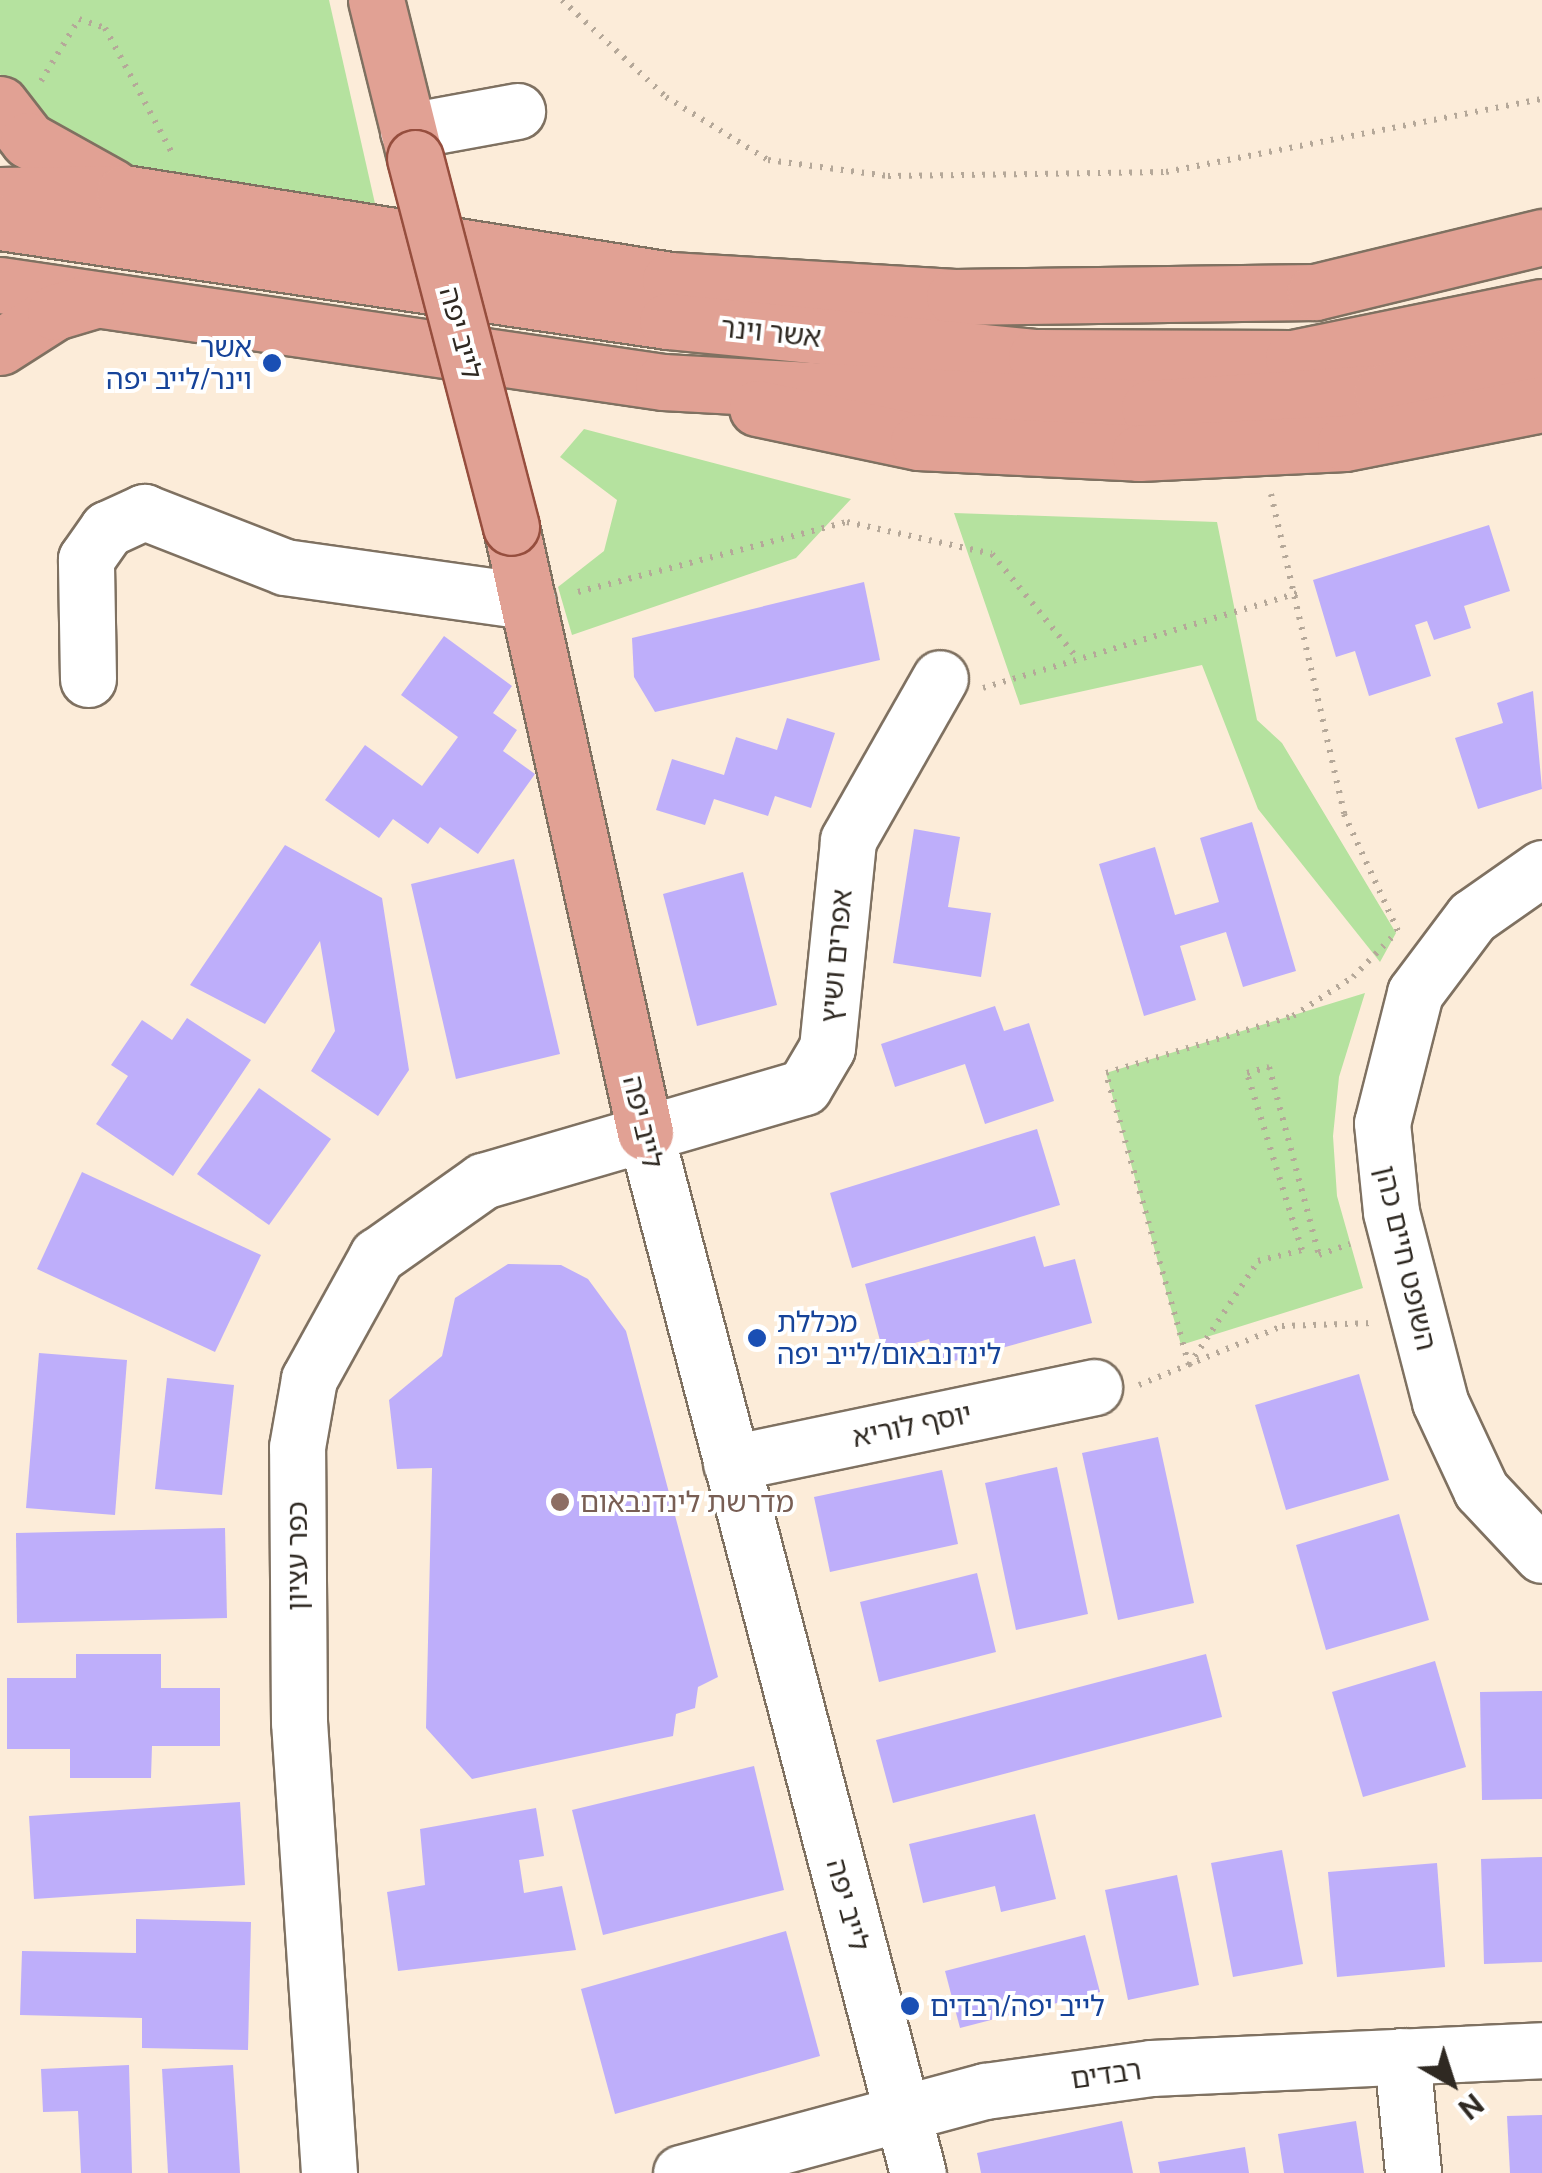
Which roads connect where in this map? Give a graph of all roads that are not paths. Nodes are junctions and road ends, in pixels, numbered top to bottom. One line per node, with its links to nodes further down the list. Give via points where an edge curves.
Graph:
1 (376, 0): 4 (main road, לייב יפה)
2 (0, 104): 5 (main road, via 28,140)
3 (517, 111): 4 (street)
4 (412, 144): 16 (main road, לייב יפה, bridge, via 511,526)
5 (124, 193): 6 (main road); 8 (main road, via 670,280 1122,301 1316,292)
6 (0, 195)
7 (0, 222): 11 (main road, אשר וינר, via 667,321 1036,356 1293,358)
8 (1542, 237)
9 (0, 285): 10 (main road, אשר וינר)
10 (99, 299): 12 (main road, via 55,312); 14 (main road, אשר וינר)
11 (1542, 306)
12 (0, 347)
13 (1542, 357): 14 (main road, אשר וינר, via 1382,392 1225,407)
14 (663, 382): 15 (main road, via 918,442 1024,453 1258,449 1435,429)
15 (1542, 404)
16 (553, 597): 18 (street, via 286,568 144,512 107,529 86,559); 20 (main road, לייב יפה)
17 (940, 678): 20 (street, אפרים ושיץ, via 848,840 827,1048 804,1087)
18 (88, 679)
19 (1542, 868): 23 (street, השופט חיים כהן, via 1472,917 1415,993 1386,1078 1383,1168 1458,1449 1500,1513)
20 (644, 1132): 22 (street, לייב יפה); 27 (street, כפר עציון, via 483,1181 418,1219 341,1308 310,1379 297,1447 299,1722)
21 (1094, 1387): 22 (street, יוסף לוריא)
22 (731, 1463): 26 (street, לייב יפה)
23 (1542, 1555)
24 (1542, 2050): 25 (street, רבדים)
25 (1402, 2056): 26 (street, רבדים, via 1151,2068); 30 (street)
26 (902, 2110): 28 (street, רבדים); 29 (street, לייב יפה)
27 (329, 2173)
28 (680, 2173)
29 (918, 2173)
30 (1413, 2173)

